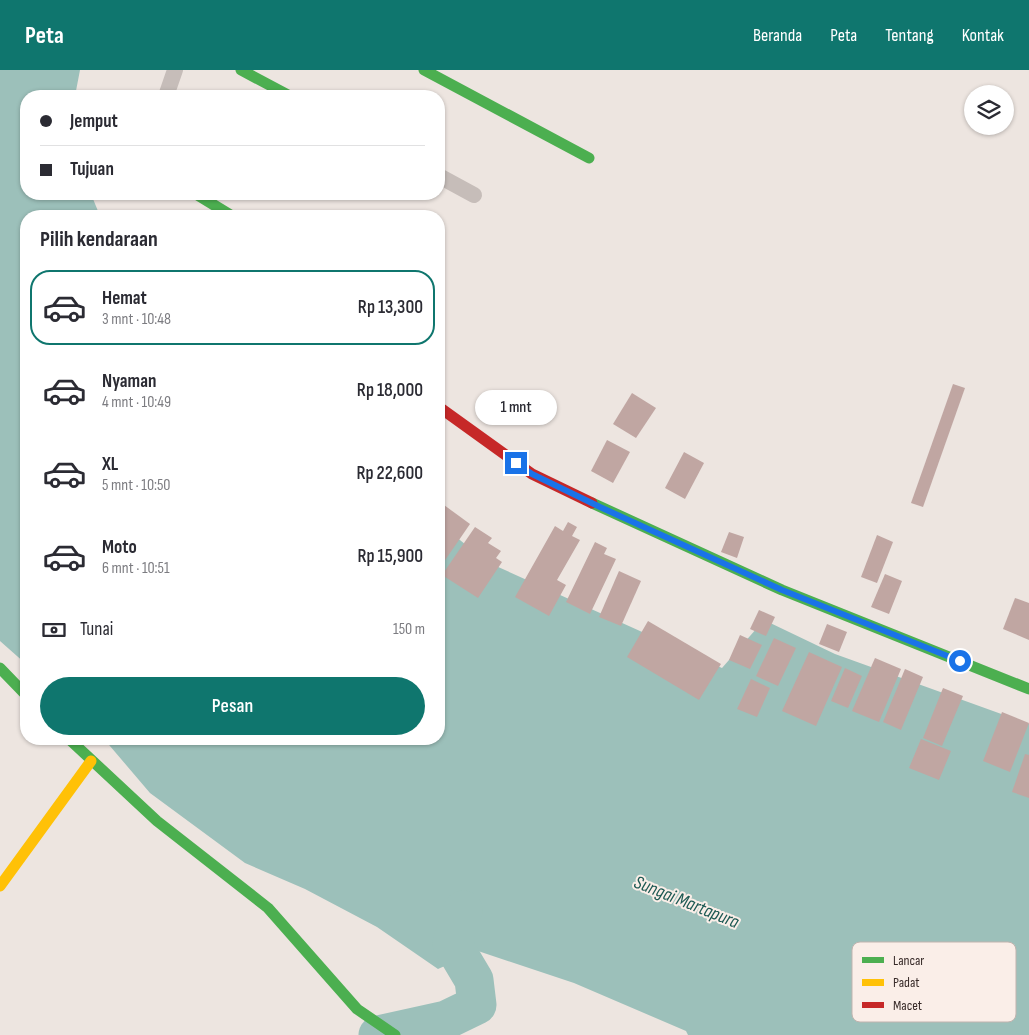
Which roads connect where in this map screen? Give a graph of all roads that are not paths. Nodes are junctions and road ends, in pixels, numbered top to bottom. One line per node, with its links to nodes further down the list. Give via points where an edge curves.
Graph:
1 (175, 70): 4 (street)
2 (241, 70): 5 (street)
3 (424, 70): 6 (street)
4 (168, 90)
5 (279, 90)
6 (589, 158)
7 (445, 179): 8 (street)
8 (474, 195)
9 (206, 200): 10 (street)
10 (222, 210)
11 (445, 410): 14 (street, via 532,474 600,507 782,590)
12 (0, 668): 13 (street)
13 (20, 689)
14 (1029, 689)
15 (76, 745): 16 (street)
16 (91, 761): 17 (street); 18 (street, via 157,821 268,908 357,1009)
17 (0, 886)
18 (395, 1035)

